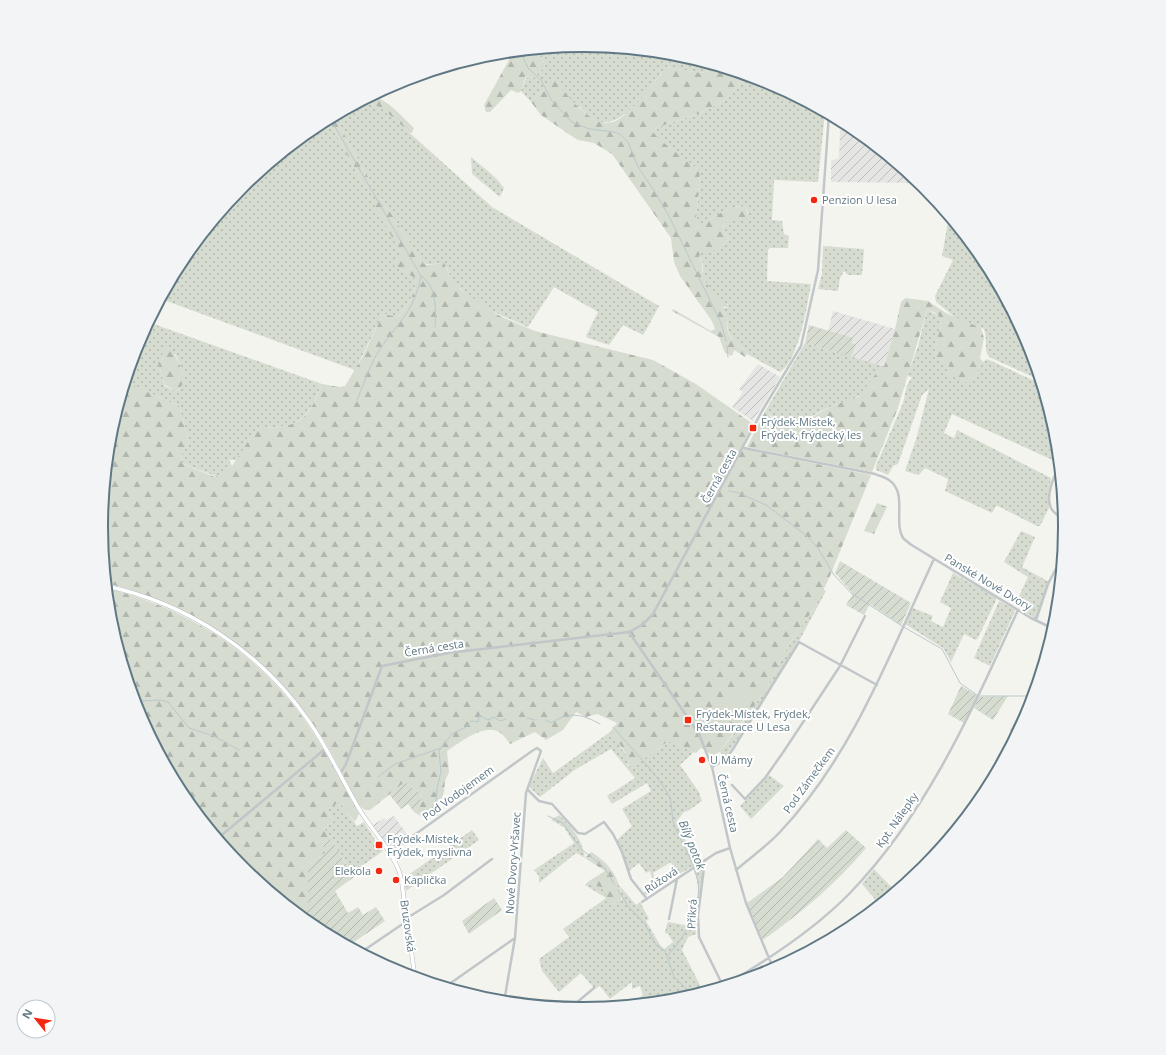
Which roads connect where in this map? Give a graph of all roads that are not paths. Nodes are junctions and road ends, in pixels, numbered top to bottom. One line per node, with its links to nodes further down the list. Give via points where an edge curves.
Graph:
1 (829, 121): 2 (street, Černá cesta, via 818,270 801,346 755,424)
2 (744, 448): 5 (street, Panské Nové Dvory, via 875,474 888,479 898,494 903,538); 12 (street, Černá cesta, via 653,614 642,625)
3 (1055, 477): 4 (street, via 1050,505)
4 (1058, 515)
5 (934, 558): 8 (street, Panské Nové Dvory); 14 (street, Pod Zámečkem)
6 (1056, 568): 10 (street, Panské Nové Dvory)
7 (112, 587): 16 (main road, Bruzovská, via 138,594 182,612 222,635 281,686 308,720)
8 (1018, 610): 10 (street, Panské Nové Dvory); 34 (street, Kpt. Nálepky, via 952,750 935,780 888,849 849,894)
9 (865, 616): 13 (street)
10 (1036, 620): 11 (street)
11 (1048, 626)
12 (629, 632): 17 (street, Černá cesta, via 699,734); 18 (street, Černá cesta, via 448,653 382,666)
13 (840, 666): 14 (street); 17 (street, via 799,642 778,680 733,749 725,760); 19 (street, via 766,778 745,799)
14 (877, 685): 26 (street, Pod Zámečkem, via 835,760 814,790 780,832)
15 (538, 748): 20 (street, Nové Dvory-Vršavec, via 542,755 529,782); 23 (street, Pod Vodojemem)
16 (326, 749): 18 (main road, Bruzovská); 21 (street)
17 (712, 767): 22 (street, Černá cesta)
18 (340, 774): 23 (main road, Bruzovská, via 361,813)
19 (732, 785)
20 (528, 790): 28 (street, via 539,801 552,804 578,833 581,834 604,822 622,852 631,879); 32 (street, Nové Dvory-Vršavec)
21 (221, 835)
22 (730, 848): 25 (street, Růžová); 26 (street, Černá cesta)
23 (389, 853): 31 (main road, Bruzovská, via 401,879)
24 (492, 859): 31 (street)
25 (705, 860): 27 (street, Růžová); 38 (street, Příkrá, via 698,914 699,937)
26 (736, 870): 34 (street, Černá cesta, via 753,923)
27 (677, 879): 28 (street, Růžová); 30 (street)
28 (647, 899): 29 (street, Růžová)
29 (642, 902)
30 (669, 919)
31 (407, 920): 33 (street); 36 (main road, Bruzovská)
32 (515, 938): 39 (street); 41 (street, Nové Dvory-Vršavec)
33 (365, 950)
34 (770, 957): 35 (street, Černá cesta); 37 (street, Kpt. Nálepky)
35 (772, 964)
36 (414, 972)
37 (736, 978)
38 (721, 982)
39 (450, 984)
40 (594, 988): 42 (street)
41 (505, 996)
42 (576, 1003)

